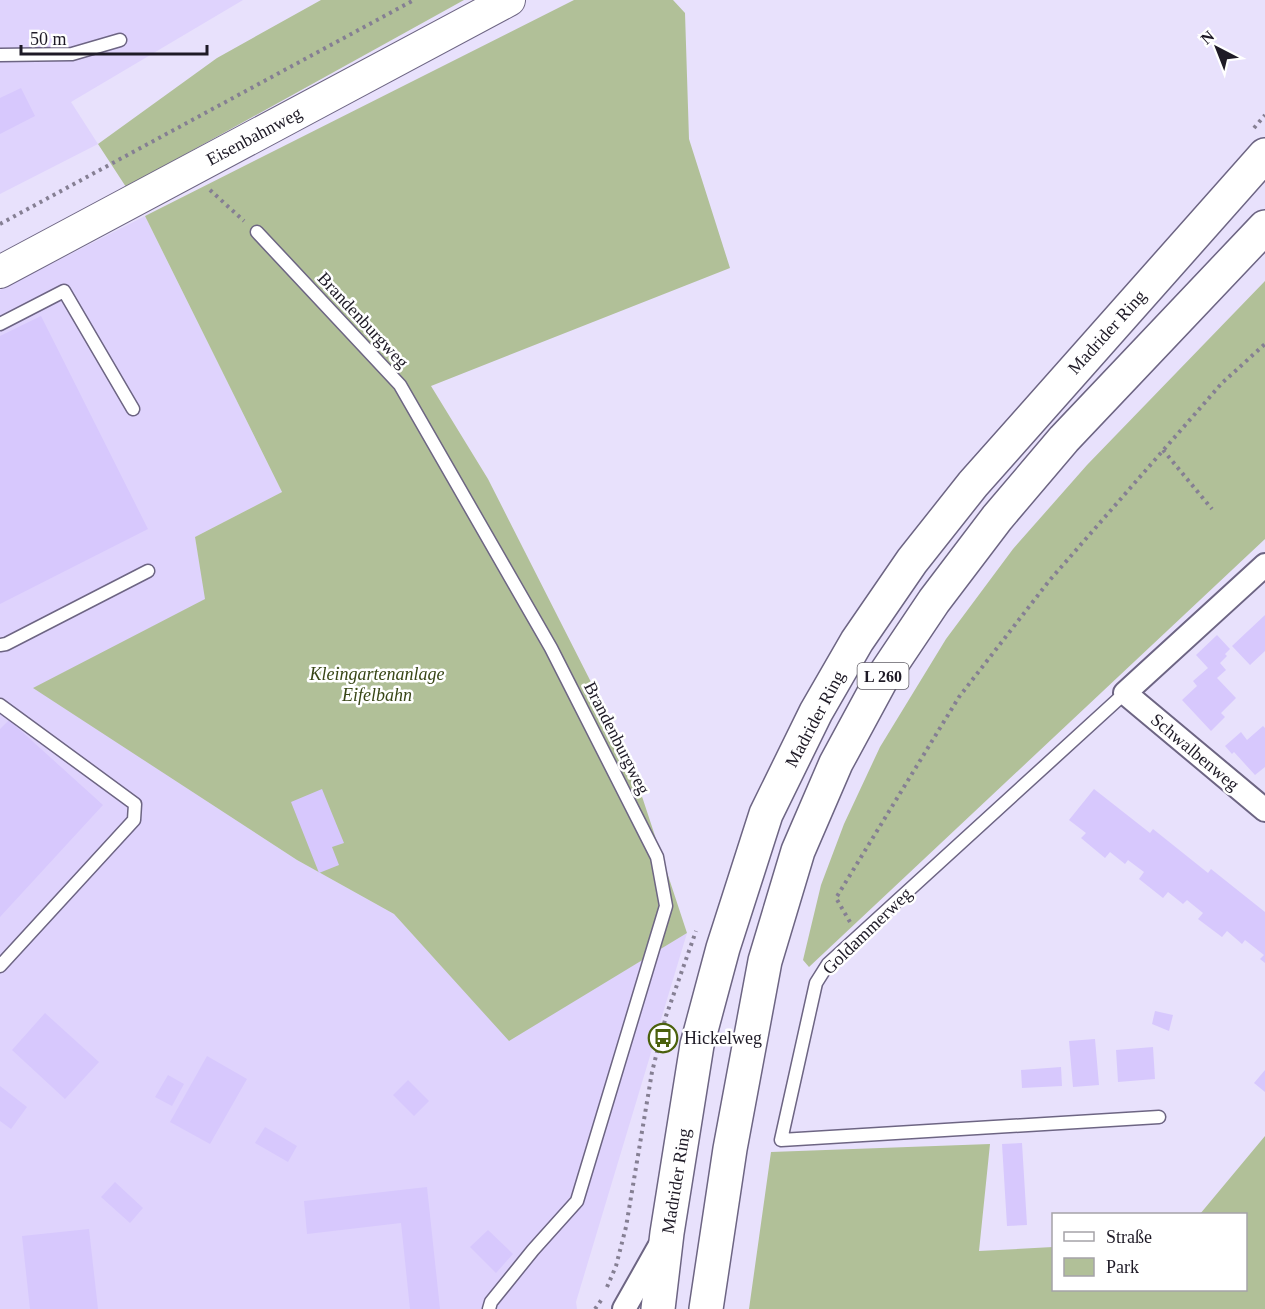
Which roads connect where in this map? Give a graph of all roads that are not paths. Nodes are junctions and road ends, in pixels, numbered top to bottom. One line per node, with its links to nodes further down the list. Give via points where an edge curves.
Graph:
1 (509, 0): 7 (street, Eisenbahnweg)
2 (120, 40): 3 (lane, via 72,54)
3 (0, 55)
4 (1265, 156): 18 (main road, Madrider Ring / L 260, via 973,484 912,561 857,641 816,712 766,814 723,948 697,1045)
5 (1265, 227): 22 (main road, L 260, via 1064,439 997,518 881,680 836,763 798,851 765,961 730,1149)
6 (257, 232): 19 (lane, Brandenburgweg, via 400,385 551,648 657,857 666,906 578,1201 526,1259)
7 (0, 272)
8 (0, 324): 9 (lane, via 64,291)
9 (133, 409)
10 (1265, 565): 13 (street, Goldammerweg)
11 (148, 570): 12 (lane)
12 (0, 645)
13 (1125, 693): 15 (street, Schwalbenweg); 17 (lane, Goldammerweg, via 828,964 816,983 781,1140)
14 (0, 705): 16 (lane, via 135,804 134,820)
15 (1265, 810)
16 (0, 966)
17 (1159, 1117)
18 (667, 1233): 20 (street); 21 (main road, Madrider Ring / L 260)
19 (489, 1309)
20 (624, 1309)
21 (658, 1309)
22 (706, 1309)

